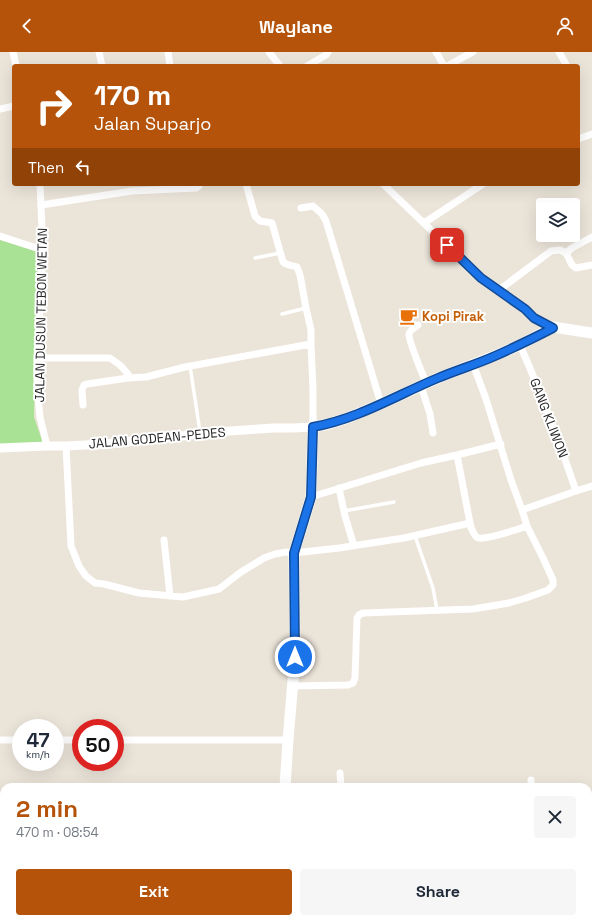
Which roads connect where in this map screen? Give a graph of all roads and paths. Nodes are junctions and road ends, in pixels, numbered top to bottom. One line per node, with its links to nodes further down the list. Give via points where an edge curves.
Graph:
1 (13, 52): 9 (street)
2 (99, 52): 10 (street)
3 (168, 52): 11 (street)
4 (269, 52): 12 (street)
5 (328, 52): 13 (street)
6 (436, 52): 14 (street)
7 (473, 52): 15 (street)
8 (559, 52): 16 (street)
9 (16, 64)
10 (102, 64)
11 (170, 64)
12 (278, 64)
13 (310, 64)
14 (444, 64)
15 (449, 64)
16 (566, 64)
17 (12, 106): 18 (street)
18 (0, 109)
19 (592, 134): 20 (street)
20 (580, 138)
21 (40, 186): 27 (street, JALAN DUSUN TEBON WETAN)
22 (199, 186): 26 (street)
23 (247, 186): 33 (street, via 255,216 260,221 272,223)
24 (385, 186): 29 (street)
25 (480, 186): 29 (street)
26 (127, 188): 27 (street)
27 (41, 205): 32 (street, JALAN DUSUN TEBON WETAN)
28 (301, 208): 50 (street, via 313,206 326,221)
29 (424, 223): 37 (street, via 481,278)
30 (0, 236): 32 (street)
31 (592, 237): 34 (street)
32 (43, 250): 45 (street, JALAN DUSUN TEBON WETAN)
33 (280, 252): 35 (lane); 38 (street, via 283,262 297,267)
34 (566, 254): 36 (street, via 576,268); 37 (street, via 560,250 551,251)
35 (255, 258)
36 (592, 265)
37 (499, 290): 41 (street, via 534,318)
38 (306, 308): 39 (lane); 43 (street)
39 (282, 314)
40 (418, 325): 49 (street, via 409,335)
41 (553, 328): 42 (main road); 44 (main road)
42 (592, 333)
43 (311, 344): 47 (street); 52 (street)
44 (520, 345): 46 (main road); 62 (street, GANG KLIWON, via 541,392)
45 (37, 358): 48 (street, via 110,358 120,365 128,374); 56 (street, JALAN DUSUN TEBON WETAN, via 40,417)
46 (473, 364): 49 (main road); 55 (street)
47 (190, 366): 48 (street, via 146,377); 53 (lane)
48 (128, 378): 51 (street, via 84,385)
49 (424, 384): 50 (main road); 54 (street)
50 (381, 404): 52 (main road, via 347,418)
51 (83, 405)
52 (313, 427): 53 (street, JALAN GODEAN-PEDES); 63 (main road)
53 (200, 433): 57 (street, JALAN GODEAN-PEDES)
54 (433, 433)
55 (501, 444): 59 (street); 65 (street)
56 (47, 446): 57 (street, JALAN GODEAN-PEDES); 58 (street, JALAN GODEAN-PEDES)
57 (66, 446): 73 (street, via 71,546 79,566 95,583)
58 (0, 448)
59 (457, 455): 61 (street); 67 (street)
60 (592, 486): 62 (street)
61 (339, 488): 63 (street); 66 (street)
62 (576, 491): 65 (street)
63 (311, 497): 72 (main road)
64 (394, 502): 66 (lane)
65 (522, 510): 68 (street)
66 (344, 511): 71 (street)
67 (470, 523): 68 (street, via 476,537 479,538); 69 (street)
68 (527, 526): 74 (street, via 553,580 552,586 541,593 509,603 473,609)
69 (415, 536): 71 (street); 74 (lane, via 433,588)
70 (164, 540): 73 (street)
71 (354, 546): 72 (street)
72 (294, 553): 73 (street, via 286,552 264,558 219,589 183,597); 75 (main road, via 295,657)
73 (170, 596)
74 (437, 610): 75 (street, via 359,615 353,683)
75 (292, 686): 79 (main road)
76 (0, 740): 77 (street)
77 (12, 740)
78 (124, 740): 79 (street)
79 (288, 740): 81 (main road)
80 (340, 773): 82 (street)
81 (285, 783)
82 (341, 783)

